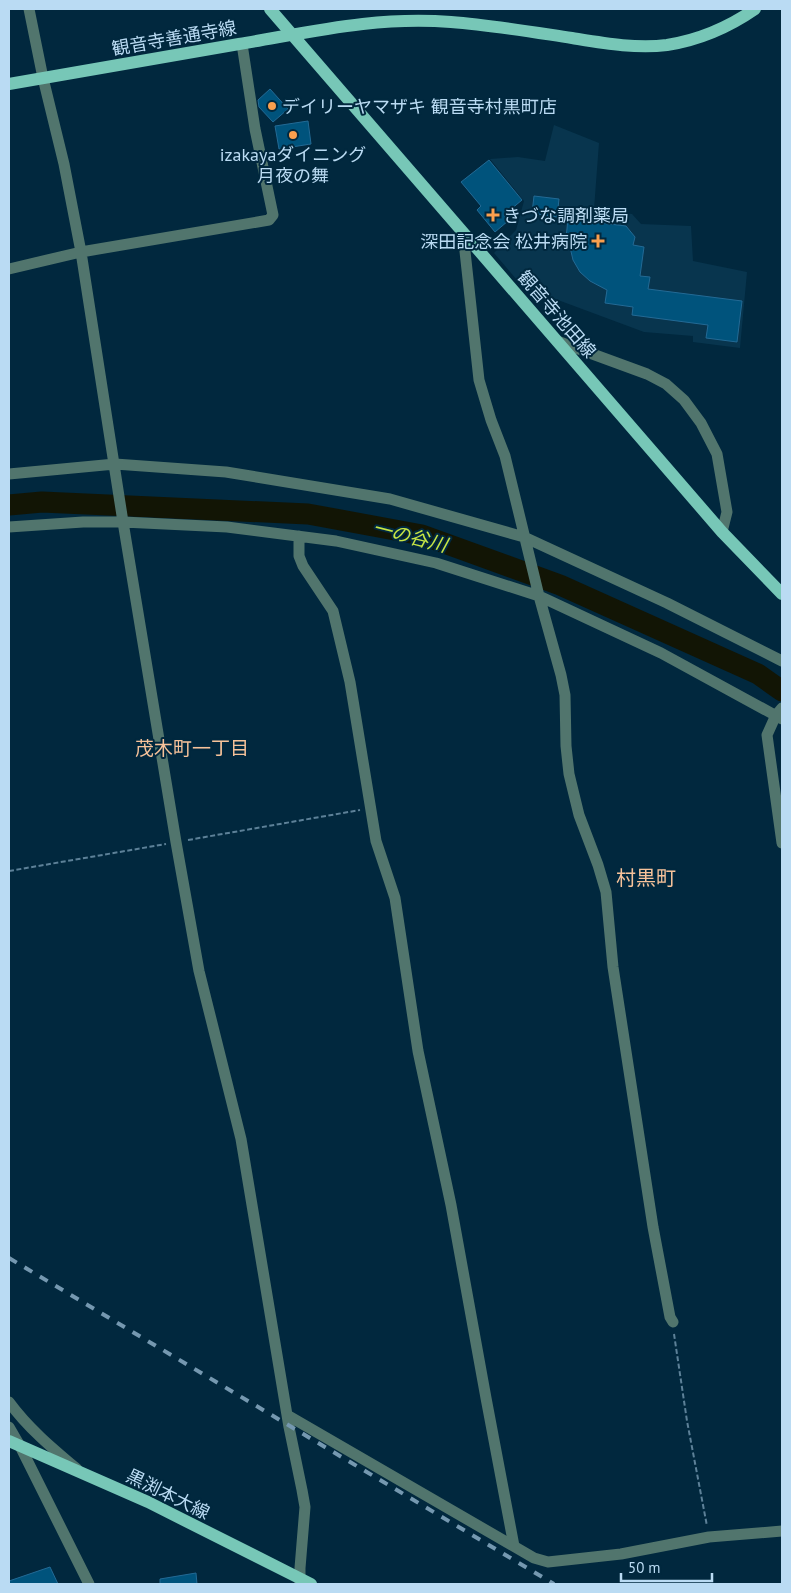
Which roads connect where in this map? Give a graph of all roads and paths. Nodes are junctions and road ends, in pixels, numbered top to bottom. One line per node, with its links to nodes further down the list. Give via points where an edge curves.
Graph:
1 (29, 9): 6 (street)
2 (270, 9): 4 (main road, 観音寺池田線)
3 (755, 9): 4 (main road, 観音寺善通寺線, via 740,20 707,35 667,45 616,45 488,25 410,20)
4 (291, 34): 5 (main road, 観音寺善通寺線); 8 (main road, 観音寺池田線)
5 (242, 44): 6 (main road, 観音寺善通寺線); 9 (street, via 273,215 269,220)
6 (43, 78): 7 (main road, 観音寺善通寺線); 9 (street)
7 (9, 84)
8 (463, 233): 11 (main road, 観音寺池田線); 18 (street, via 479,380 505,456)
9 (81, 252): 10 (street); 12 (street)
10 (9, 269)
11 (558, 341): 16 (main road, 観音寺池田線); 16 (street, via 647,374 666,384 684,400 701,423 717,454 727,512)
12 (115, 464): 13 (street); 14 (street); 18 (street, via 226,472 390,499)
13 (9, 474)
14 (123, 522): 15 (street); 17 (street); 24 (street)
15 (9, 526)
16 (722, 532): 19 (main road, 観音寺池田線)
17 (299, 536): 20 (street, via 436,563); 23 (street, via 299,556 303,566 333,611 350,682)
18 (524, 537): 20 (street); 21 (street)
19 (782, 594)
20 (539, 596): 22 (street); 27 (street, via 566,695 569,774 579,815 606,892 612,967 654,1227)
21 (782, 661)
22 (780, 714): 25 (street, via 767,735)
23 (370, 809): 24 (path); 36 (street, via 376,841 396,898 418,1051 452,1205)
24 (176, 842): 26 (path); 30 (street, via 199,971 241,1139)
25 (782, 843)
26 (9, 871)
27 (673, 1322): 35 (path, via 687,1422)
28 (9, 1402): 33 (street, via 42,1439)
29 (9, 1414): 32 (street)
30 (287, 1415): 36 (street); 37 (street, via 305,1507)
31 (9, 1427): 32 (street)
32 (15, 1443): 33 (main road, 黒渕本大線); 38 (street)
33 (80, 1472): 37 (main road, 黒渕本大線, via 148,1502)
34 (782, 1531): 35 (street)
35 (709, 1537): 36 (street, via 622,1554 548,1562)
36 (514, 1546)
37 (304, 1582)
38 (89, 1584)

